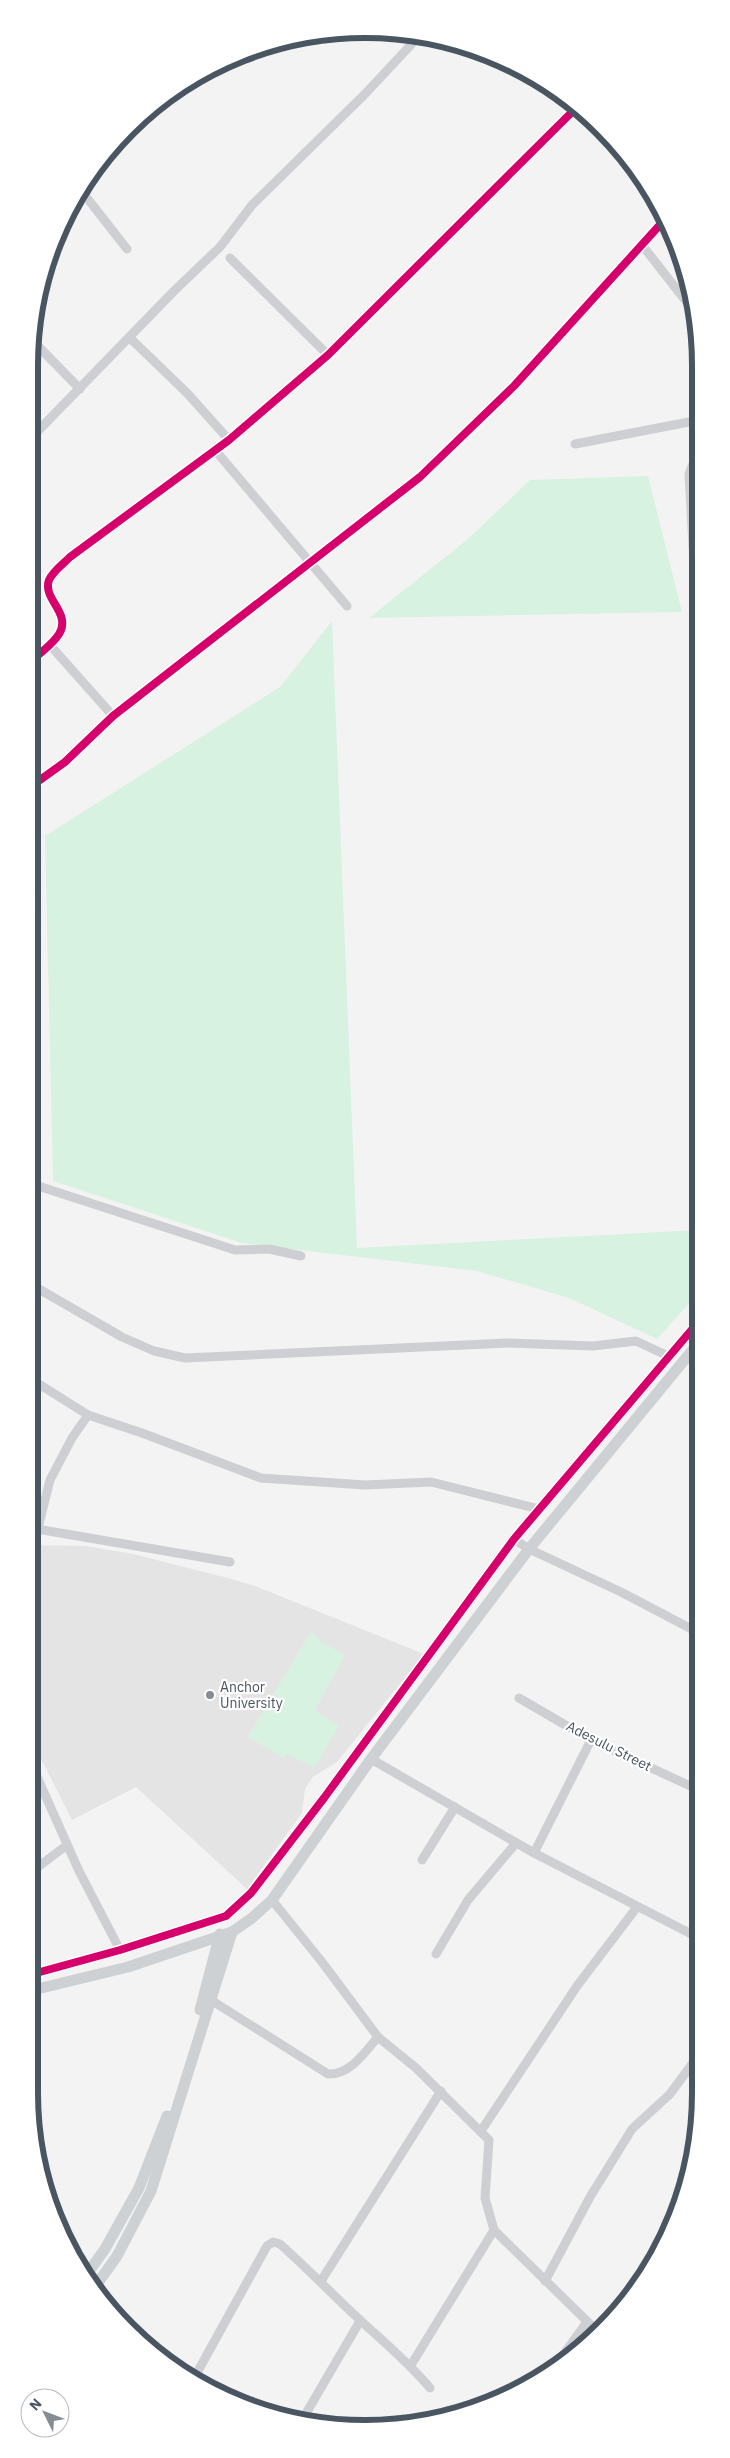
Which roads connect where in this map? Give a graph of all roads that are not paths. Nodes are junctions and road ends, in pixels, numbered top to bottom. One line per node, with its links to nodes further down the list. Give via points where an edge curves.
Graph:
1 (414, 41): 9 (street, via 264,193 220,247)
2 (572, 112): 11 (street)
3 (85, 195): 6 (street)
4 (661, 223): 5 (street)
5 (642, 245): 8 (street); 20 (street, via 514,386 459,441 420,477)
6 (127, 249)
7 (230, 258): 11 (street)
8 (686, 301)
9 (130, 338): 12 (street); 15 (street, via 187,393)
10 (38, 346): 12 (street)
11 (328, 355): 15 (street)
12 (80, 389): 14 (street)
13 (692, 422): 16 (street)
14 (38, 431)
15 (228, 440): 17 (street)
16 (575, 444)
17 (215, 450): 20 (street); 22 (street, via 70,557 54,573 48,590 61,612 62,621 58,635)
18 (692, 466): 19 (street, via 688,474)
19 (692, 538)
20 (310, 563): 21 (street); 24 (street)
21 (347, 606)
22 (49, 644): 23 (street); 24 (street)
23 (38, 655)
24 (113, 716): 25 (street, via 65,762)
25 (38, 781)
26 (38, 1186): 27 (street, via 235,1250 269,1249)
27 (301, 1256)
28 (38, 1288): 31 (street, via 122,1337 154,1351 185,1358 508,1343 593,1346 636,1342)
29 (692, 1329): 31 (street)
30 (692, 1352): 38 (street)
31 (668, 1356): 34 (street)
32 (38, 1383): 33 (street)
33 (88, 1415): 34 (street, via 261,1478 365,1485 431,1482); 35 (street, via 50,1480)
34 (539, 1509): 37 (street)
35 (38, 1516)
36 (38, 1529): 39 (street)
37 (514, 1539): 38 (street); 56 (street, via 251,1893 226,1916)
38 (528, 1549): 40 (street, via 621,1592); 43 (street)
39 (230, 1562)
40 (692, 1630)
41 (519, 1698): 42 (street, Adesulu Street)
42 (591, 1740): 45 (street, Adesulu Street); 49 (street)
43 (371, 1759): 46 (street); 52 (street)
44 (38, 1780): 48 (street)
45 (692, 1787)
46 (455, 1808): 47 (street); 50 (street)
47 (516, 1842): 49 (street); 57 (street, via 468,1900)
48 (67, 1845): 51 (street); 56 (street)
49 (534, 1853): 53 (street)
50 (422, 1860)
51 (38, 1867)
52 (272, 1900): 54 (street, via 252,1918); 61 (street)
53 (636, 1906): 55 (street); 64 (street, via 577,1986)
54 (226, 1933): 59 (street, via 128,1968); 60 (street); 66 (street, via 166,2121 139,2188)
55 (692, 1934)
56 (120, 1950): 58 (street)
57 (436, 1954)
58 (38, 1972)
59 (38, 1989)
60 (210, 2000): 61 (street, via 328,2074 336,2075 355,2063); 69 (street, via 151,2191 117,2256)
61 (378, 2037): 63 (street)
62 (692, 2064): 68 (street, via 670,2094 632,2129 590,2197)
63 (441, 2091): 64 (street); 67 (street)
64 (481, 2131): 65 (street, via 490,2143 484,2182)
65 (494, 2230): 68 (street); 74 (street)
66 (90, 2270)
67 (321, 2281): 70 (street); 75 (street, via 280,2244 273,2242 266,2246)
68 (545, 2281): 71 (street)
69 (98, 2282)
70 (360, 2321): 74 (street); 77 (street)
71 (587, 2322): 72 (street); 73 (street)
72 (594, 2328)
73 (566, 2352)
74 (411, 2365): 76 (street)
75 (196, 2374)
76 (430, 2388)
77 (305, 2415)

